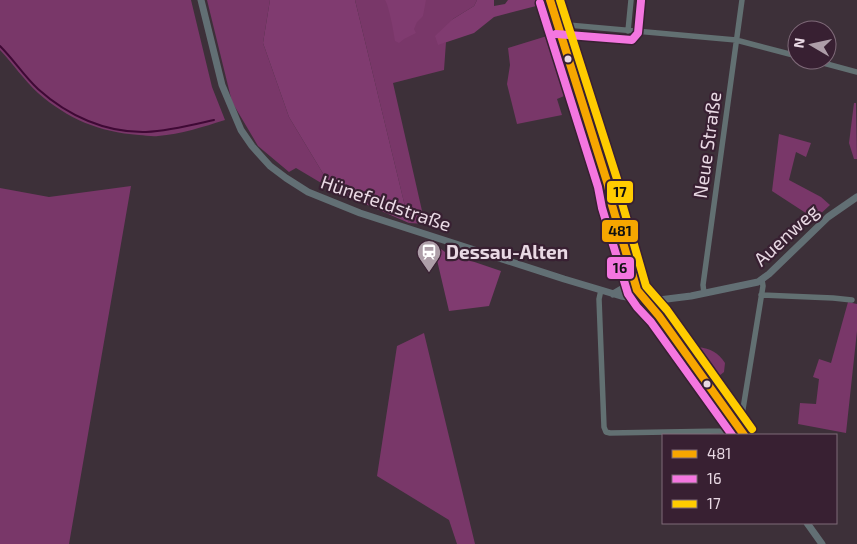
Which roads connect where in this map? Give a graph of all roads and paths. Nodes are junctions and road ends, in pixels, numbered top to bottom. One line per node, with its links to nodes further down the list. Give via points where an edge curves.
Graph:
1 (202, 0): 14 (main road, Hünefeldstraße, via 222,85 240,130 270,166 286,178 308,192 360,213)
2 (550, 0): 5 (main road)
3 (631, 0): 6 (street)
4 (742, 0): 7 (street, Neue Straße)
5 (557, 24): 6 (street); 12 (main road)
6 (628, 31): 7 (street)
7 (736, 40): 8 (street); 15 (street, Neue Straße)
8 (787, 53)
9 (837, 67): 10 (street)
10 (857, 72)
11 (857, 197): 13 (main road, Auenweg, via 828,217)
12 (633, 274): 16 (main road, via 625,287); 18 (main road)
13 (762, 280): 15 (main road, Auenweg); 17 (street)
14 (601, 290): 16 (main road, Hünefeldstraße); 20 (street, via 600,346 606,432 729,430)
15 (704, 293): 18 (main road, Auenweg)
16 (613, 294): 18 (main road, Hünefeldstraße)
17 (761, 295): 19 (street); 20 (street, via 742,415)
18 (644, 300): 20 (main road)
19 (852, 300)
20 (737, 425): 21 (main road)
21 (743, 434)
22 (808, 524): 23 (main road)
23 (822, 544)

